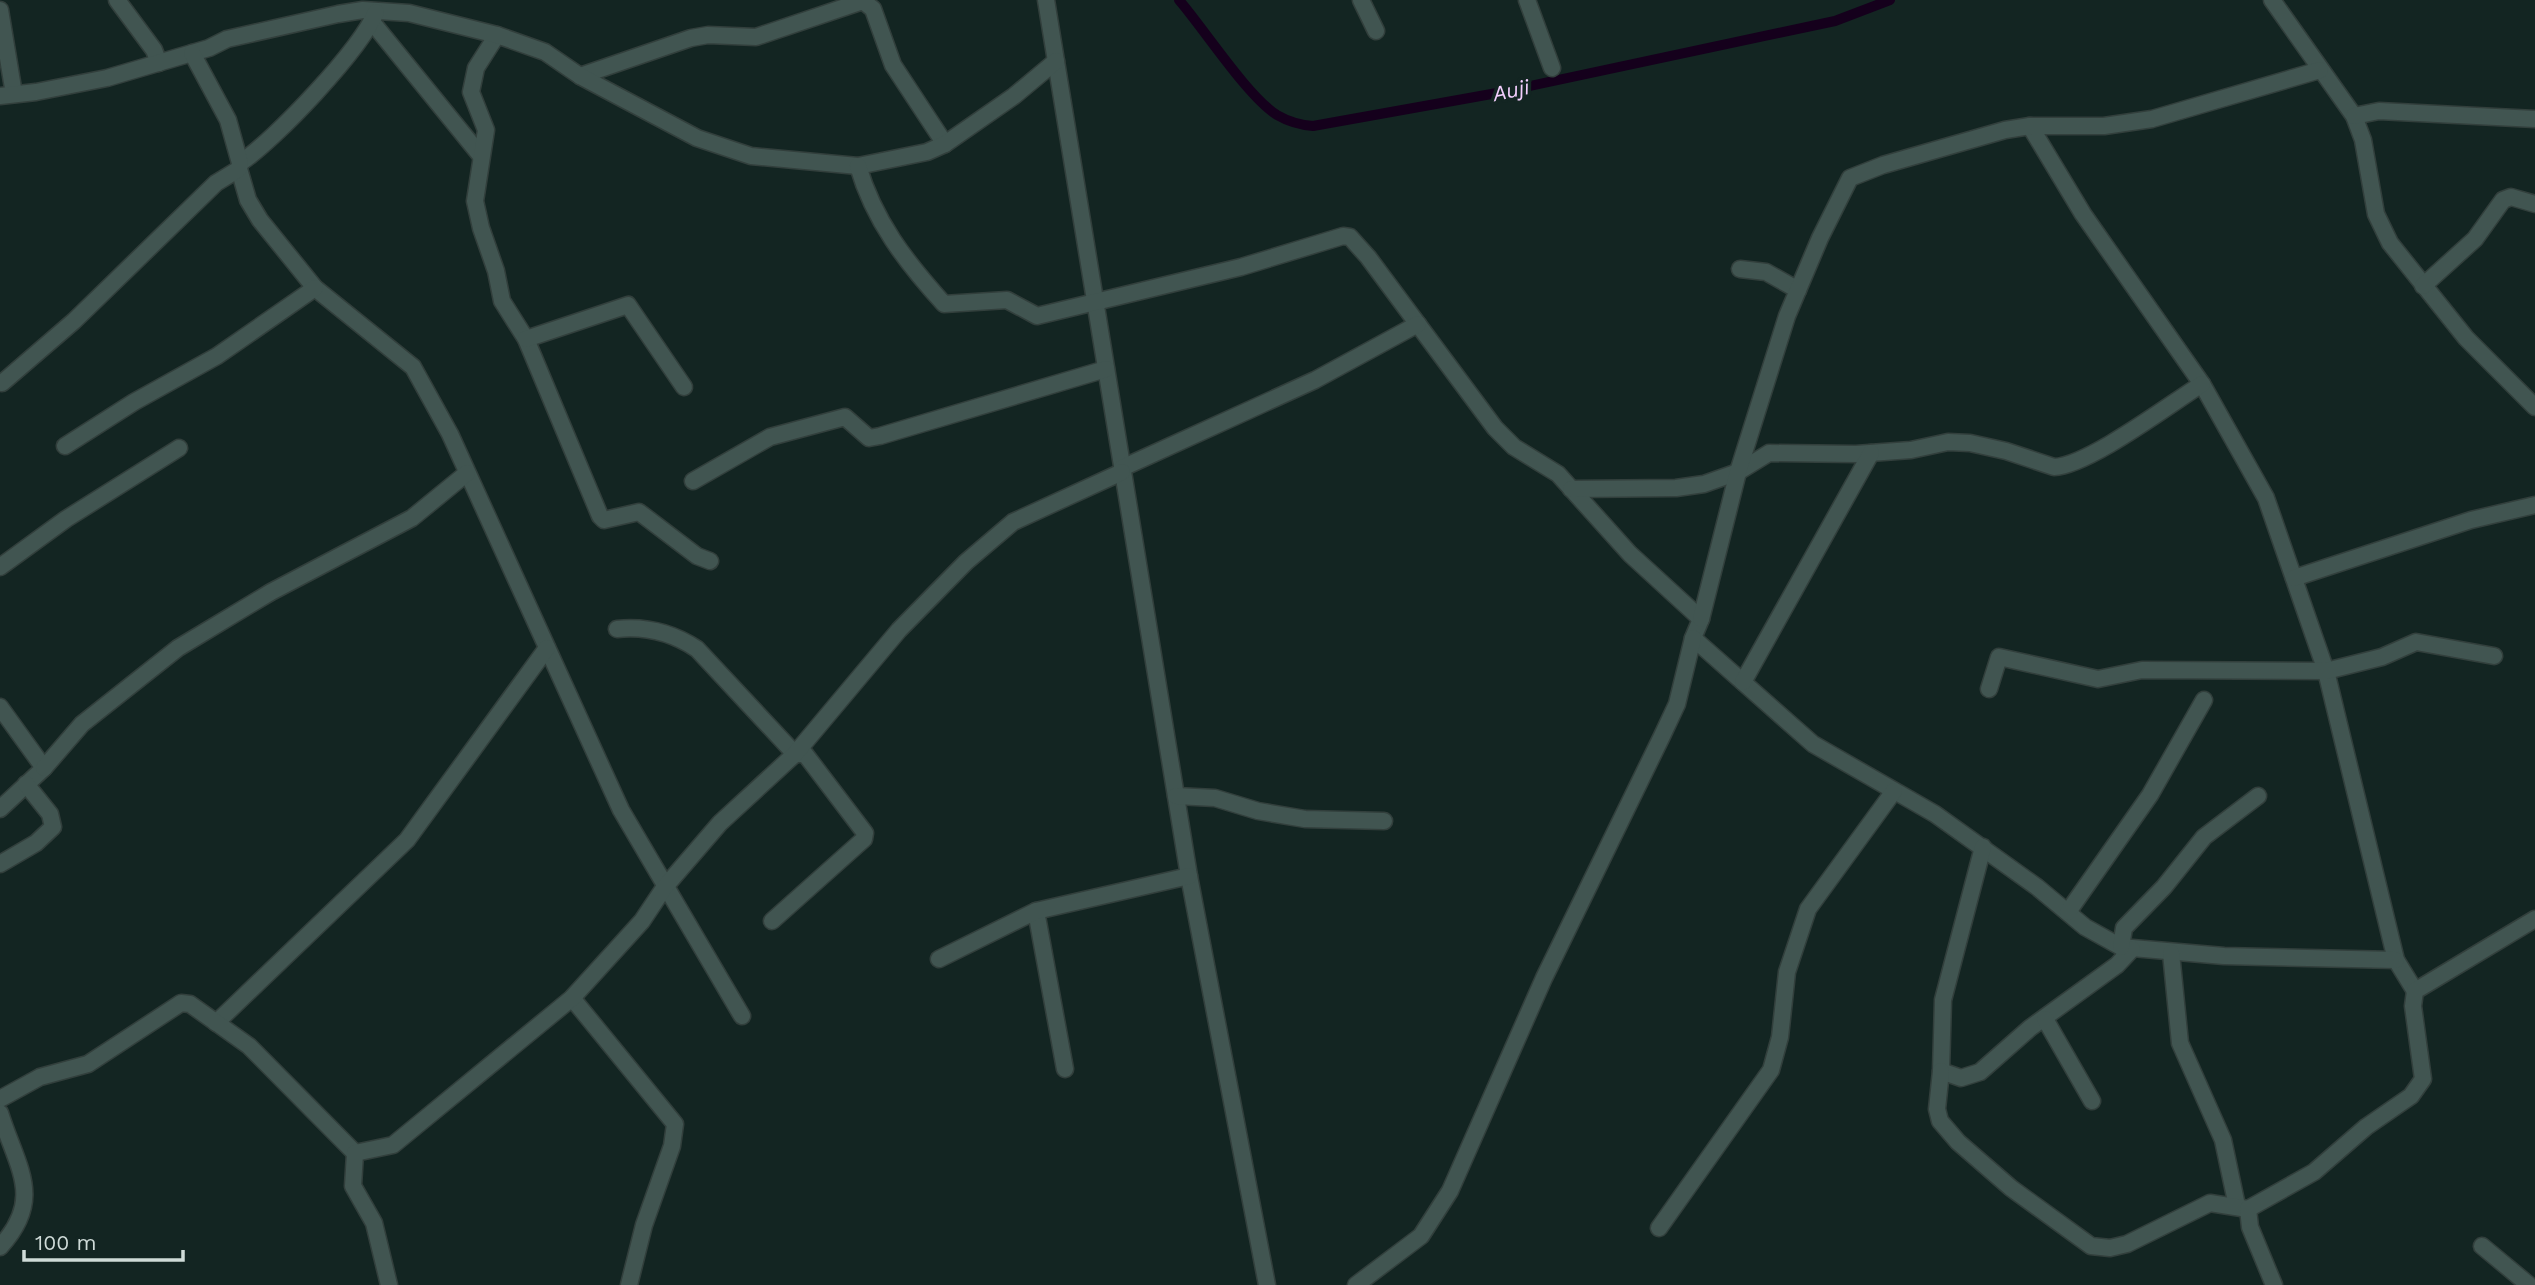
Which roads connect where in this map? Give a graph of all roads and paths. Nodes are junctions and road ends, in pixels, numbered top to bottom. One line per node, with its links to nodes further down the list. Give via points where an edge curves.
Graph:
1 (117, 0): 12 (street)
2 (1046, 0): 11 (street)
3 (1361, 0): 8 (street)
4 (1527, 0): 13 (street)
5 (2272, 0): 14 (street)
6 (0, 10): 16 (street)
7 (371, 11): 9 (street, via 409,13); 10 (street, via 227,39); 21 (street); 22 (street, via 357,44)
8 (1376, 31)
9 (497, 34): 15 (street, via 545,51); 21 (street, via 476,68 471,92 486,130)
10 (192, 54): 12 (street); 22 (street, via 228,120)
11 (1056, 61): 20 (street); 29 (street)
12 (159, 63): 16 (street, via 107,78)
13 (1552, 68)
14 (2320, 71): 17 (street); 19 (street, via 2152,119 2104,127)
15 (580, 76): 20 (street, via 691,38 756,37 863,1 873,9 893,65); 23 (street, via 671,127 740,153)
16 (7, 95)
17 (2354, 116): 18 (street, via 2379,111); 26 (street, via 2382,230)
18 (2535, 120)
19 (2031, 126): 28 (street, via 1996,132 1850,178); 34 (street, via 2083,214)
20 (945, 144): 23 (street)
21 (481, 156): 31 (street, via 475,201 481,228 502,301)
22 (240, 166): 27 (street, via 248,200 260,220); 33 (street, via 216,183 74,321)
23 (858, 166): 29 (street, via 868,200 902,257 944,304 1007,300 1037,316)
24 (2535, 204): 26 (street, via 2511,197 2503,200 2475,239)
25 (1740, 269): 28 (street, via 1766,272)
26 (2423, 286): 36 (street, via 2466,338)
27 (315, 288): 37 (street, via 217,356); 42 (street, via 413,367)
28 (1798, 290): 41 (street)
29 (1095, 302): 30 (street, via 1252,264 1343,236 1359,245); 32 (street)
30 (1418, 324): 40 (street, via 1315,380); 44 (street, via 1495,428 1514,447 1558,474)
31 (526, 339): 35 (street, via 628,305); 46 (street, via 600,516 604,520 639,512)
32 (1106, 369): 40 (street); 43 (street, via 880,436 869,438 845,417 782,433)
33 (1, 381)
34 (2202, 384): 39 (street, via 2064,467 1970,443); 48 (street, via 2266,498)
35 (684, 387)
36 (2535, 407)
37 (65, 446)
38 (179, 448): 47 (street)
39 (1871, 453): 41 (street, via 1769,453); 55 (street)
40 (1122, 470): 59 (street, via 1013,522 990,541 899,630); 63 (street)
41 (1738, 472): 44 (street, via 1676,488); 49 (street)
42 (467, 473): 52 (street); 60 (street, via 412,518 271,592 178,648 82,724)
43 (693, 481)
44 (1571, 489): 49 (street, via 1630,554)
45 (2535, 505): 48 (street, via 2445,528)
46 (710, 561)
47 (0, 567)
48 (2294, 578): 54 (street)
49 (1701, 619): 51 (street)
50 (617, 629): 59 (street, via 645,628 697,649)
51 (1693, 638): 55 (street); 97 (street, via 1676,704 1662,736 1544,978 1450,1191 1421,1236)
52 (547, 648): 70 (street, via 621,810); 83 (street, via 407,840)
53 (2494, 656): 54 (street, via 2416,642 2382,657)
54 (2326, 671): 56 (street, via 2142,670 2098,679 1999,657); 78 (street)
55 (1742, 682): 62 (street, via 1813,744)
56 (1989, 689)
57 (2204, 700): 72 (street, via 2150,795)
58 (0, 707): 60 (street)
59 (795, 754): 70 (street, via 720,823); 74 (street, via 804,754 815,764 865,833 864,839)
60 (44, 768): 61 (street)
61 (26, 785): 65 (street); 68 (street, via 50,814 53,827)
62 (1894, 791): 67 (street); 91 (street, via 1808,909 1787,972 1780,1037 1770,1070)
63 (1176, 796): 66 (street, via 1215,798 1305,819); 69 (street)
64 (2258, 796): 75 (street, via 2204,837 2124,928)
65 (0, 809)
66 (1384, 821)
67 (1983, 847): 72 (street); 85 (street, via 1943,1000)
68 (0, 864)
69 (1189, 876): 71 (street); 96 (street)
70 (664, 888): 80 (street, via 642,921); 81 (street)
71 (1036, 911): 77 (street); 84 (street)
72 (2067, 912): 75 (street)
73 (2535, 919): 79 (street)
74 (772, 921)
75 (2126, 948): 76 (street); 82 (street, via 2117,965)
76 (2171, 953): 78 (street); 90 (street, via 2180,1043 2223,1140)
77 (939, 959)
78 (2396, 960): 79 (street)
79 (2415, 991): 90 (street, via 2413,1006 2423,1067 2420,1086 2314,1172)
80 (572, 998): 89 (street, via 393,1145); 95 (street, via 675,1124)
81 (742, 1016)
82 (2045, 1019): 85 (street, via 1974,1076 1961,1078); 87 (street)
83 (216, 1023): 86 (street, via 190,1004 181,1003 88,1064 40,1077); 89 (street, via 249,1046)
84 (1065, 1069)
85 (1941, 1071): 90 (street, via 1940,1121 2011,1188 2091,1246 2127,1244 2210,1203)
86 (0, 1099)
87 (2092, 1101)
88 (0, 1113): 93 (street, via 27,1195 23,1217)
89 (355, 1153): 94 (street, via 353,1186 374,1223)
90 (2242, 1208): 98 (street)
91 (1659, 1228)
92 (2482, 1246): 99 (street)
93 (0, 1247)
94 (389, 1285)
95 (629, 1285)
96 (1267, 1285)
97 (1356, 1285)
98 (2274, 1285)
99 (2529, 1285)

